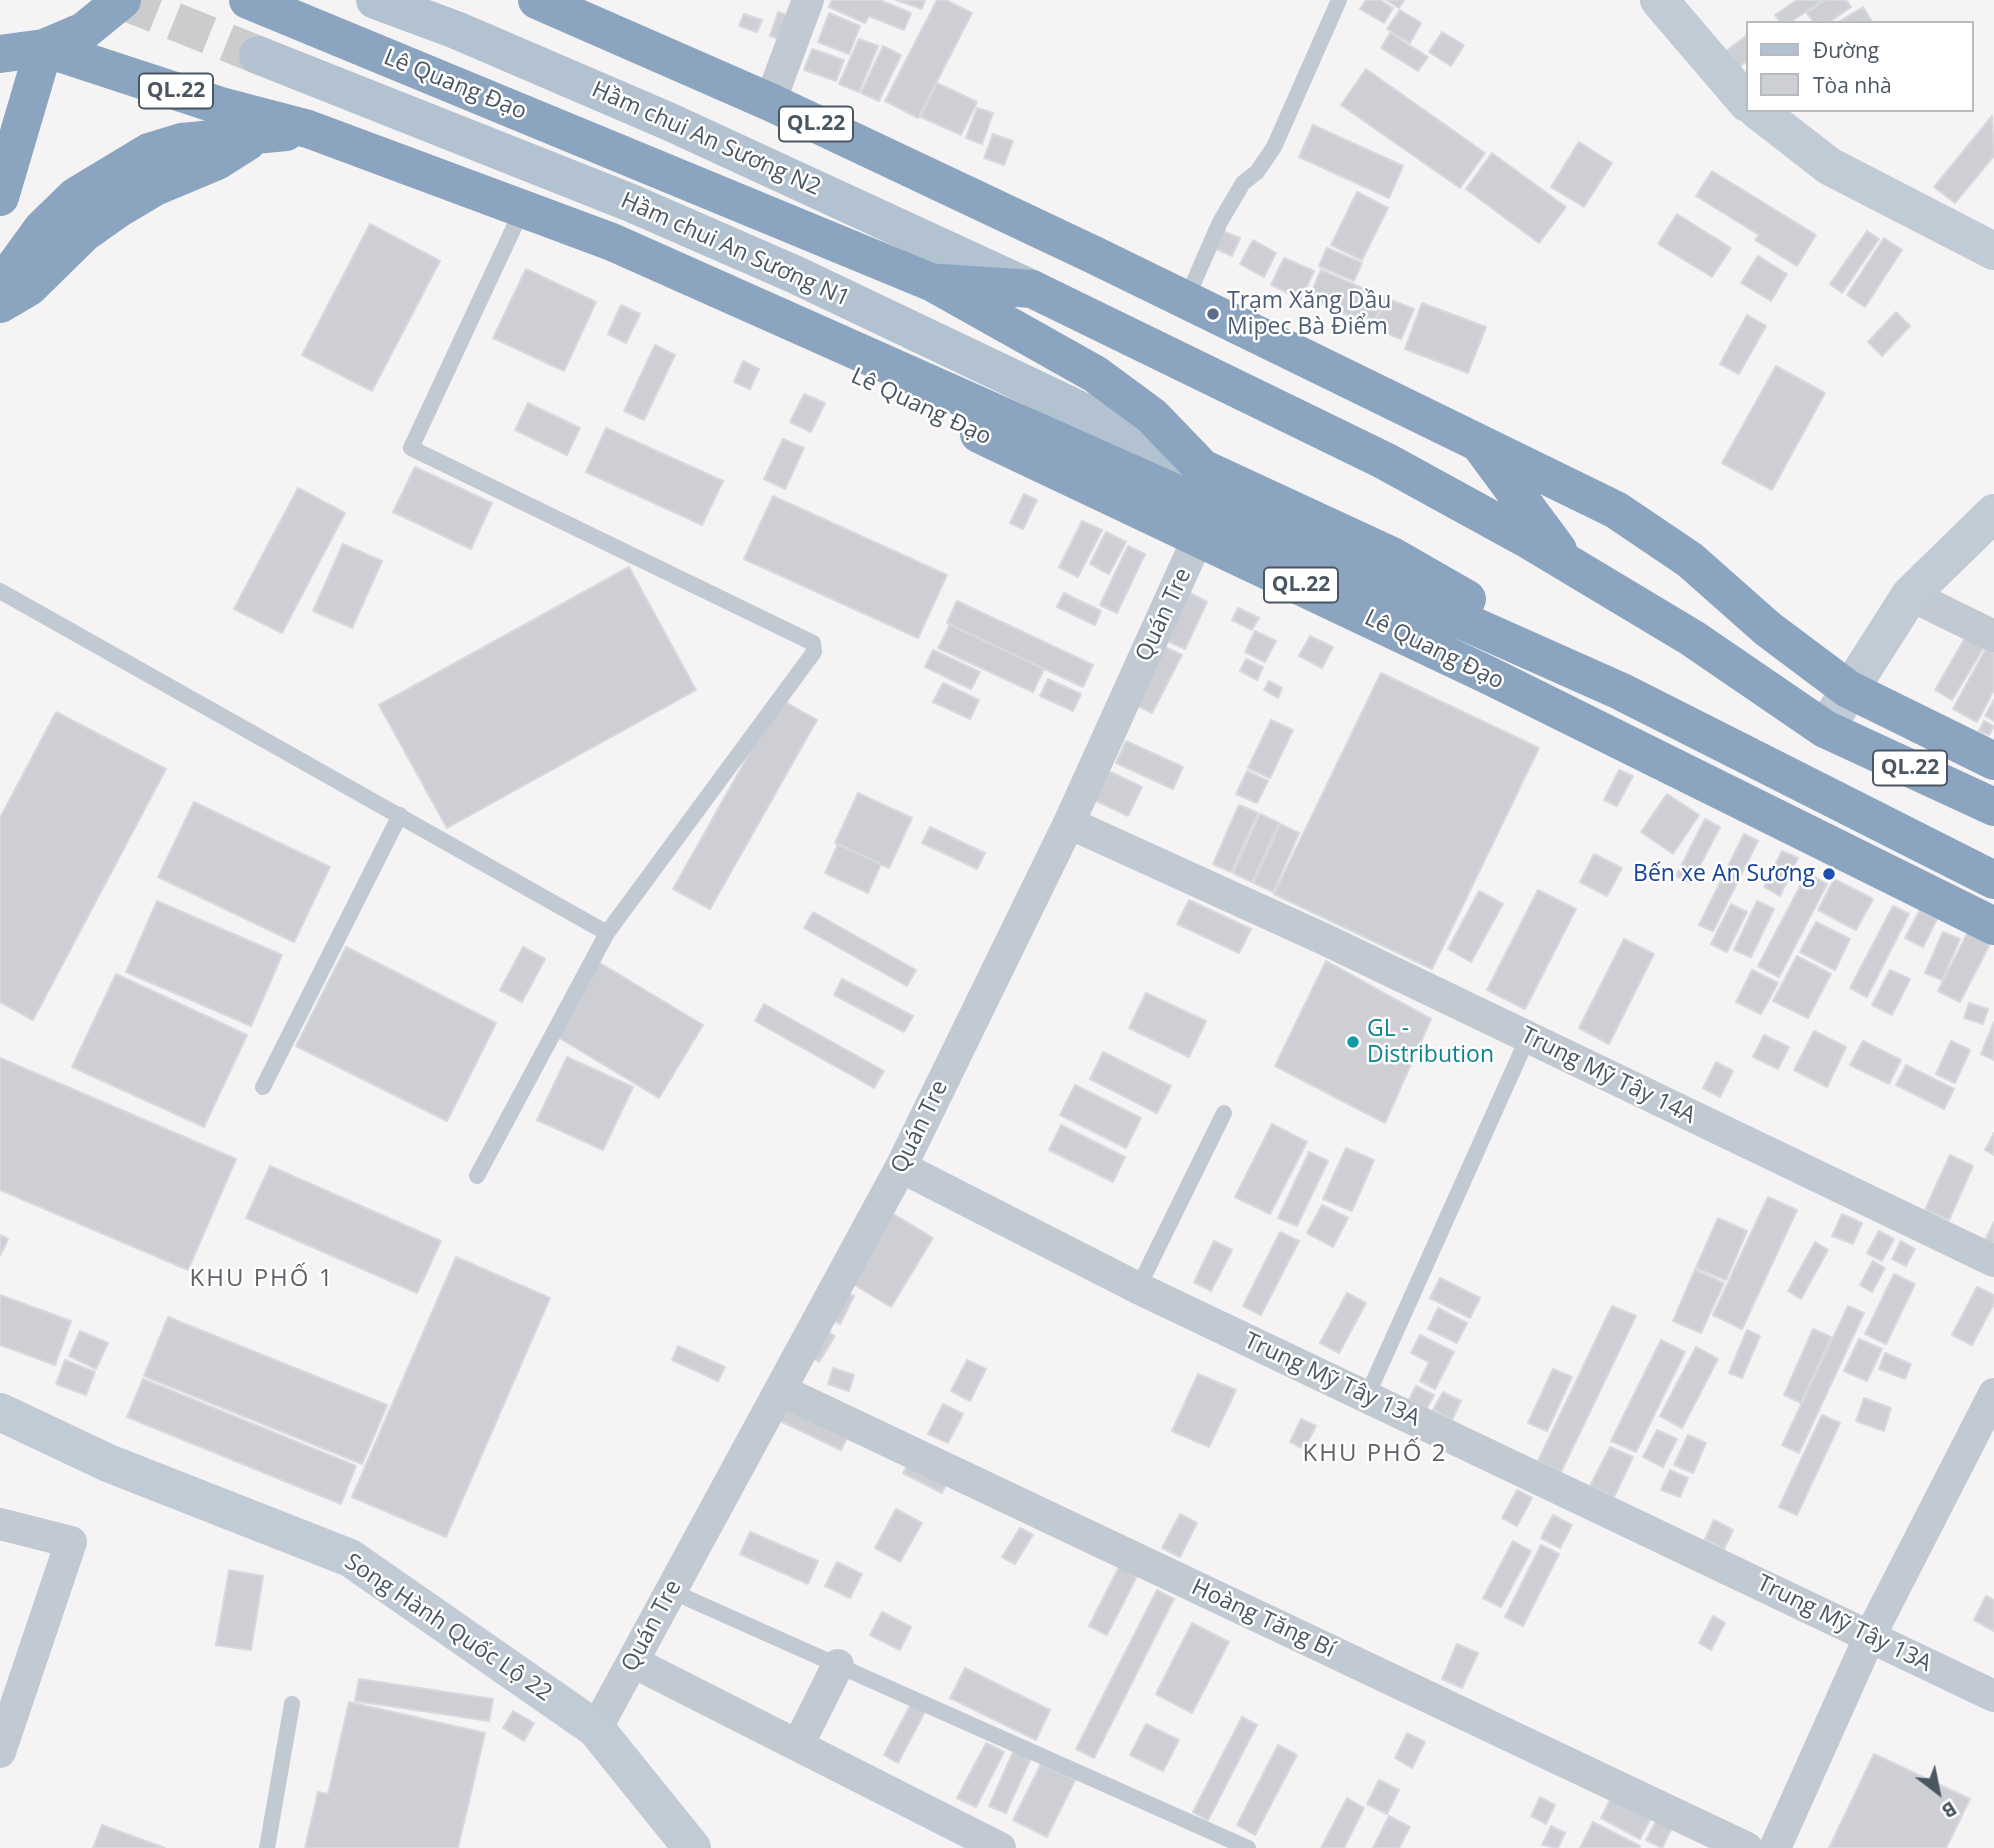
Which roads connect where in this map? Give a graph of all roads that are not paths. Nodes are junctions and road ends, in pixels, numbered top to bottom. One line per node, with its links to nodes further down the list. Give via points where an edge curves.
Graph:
1 (122, 0): 9 (highway, via 84,31)
2 (248, 0): 20 (highway, Lê Quang Đạo)
3 (375, 0): 22 (main road, Hầm chui An Sương N2, via 683,127)
4 (537, 0): 8 (highway, QL.22)
5 (808, 0): 13 (street)
6 (1339, 0): 23 (lane, via 1274,147 1243,183 1220,222)
7 (1660, 0): 12 (street)
8 (571, 8): 13 (highway, QL.22)
9 (44, 48): 10 (highway); 15 (highway, Lê Quang Đạo / QL.22, via 224,107); 17 (highway)
10 (0, 54)
11 (258, 55): 26 (main road, Hầm chui An Sương N1, via 643,208 809,281)
12 (1745, 101)
13 (771, 102): 23 (highway, QL.22)
14 (1760, 112): 19 (street, via 1829,166)
15 (308, 129): 16 (highway); 18 (highway, Lê Quang Đạo / QL.22)
16 (255, 136): 21 (highway, via 182,142 149,152 114,172 76,196 42,229); 24 (highway, via 217,161 155,187 118,209 84,233 29,287)
17 (0, 197)
18 (523, 208): 28 (highway, Lê Quang Đạo / QL.22, via 612,242 718,312); 42 (lane, via 411,448 813,642 814,652)
19 (1994, 251)
20 (933, 282): 22 (highway, Lê Quang Đạo / QL.22); 26 (highway, Lê Quang Đạo / QL.22, via 1095,373 1152,416)
21 (0, 287)
22 (1032, 289): 29 (highway, Lê Quang Đạo / QL.22, via 1385,461)
23 (1186, 300): 25 (highway, QL.22)
24 (0, 304)
25 (1478, 443): 29 (highway); 33 (highway, QL.22, via 1616,510 1690,560 1768,629)
26 (1202, 468): 34 (highway, Lê Quang Đạo / QL.22, via 1392,556)
27 (1994, 513): 31 (street)
28 (1206, 523): 34 (highway, Lê Quang Đạo / QL.22); 39 (street, Quán Tre); 41 (highway, Lê Quang Đạo / QL.22)
29 (1567, 563): 35 (highway, Lê Quang Đạo / QL.22, via 1692,638)
30 (0, 591): 38 (lane)
31 (1910, 595): 32 (street); 33 (street)
32 (1994, 636)
33 (1848, 689): 35 (street); 36 (highway, QL.22)
34 (1620, 691): 40 (highway, Lê Quang Đạo / QL.22)
35 (1825, 729): 37 (highway, Lê Quang Đạo / QL.22)
36 (1994, 761)
37 (1994, 807)
38 (400, 815): 42 (lane); 44 (lane)
39 (1069, 822): 43 (street, Trung Mỹ Tây 14A); 46 (street, Quán Tre)
40 (1994, 880)
41 (1994, 926)
42 (607, 933): 47 (lane)
43 (1528, 1037): 48 (street, Trung Mỹ Tây 14A); 52 (lane)
44 (264, 1087)
45 (1224, 1113): 49 (lane)
46 (901, 1167): 49 (street, Trung Mỹ Tây 13A); 50 (street, Quán Tre)
47 (477, 1176)
48 (1994, 1261)
49 (1138, 1288): 52 (street, Trung Mỹ Tây 13A)
50 (780, 1390): 56 (street, Quán Tre); 69 (street, Hoàng Tăng Bí)
51 (1994, 1394): 54 (street)
52 (1367, 1396): 57 (street, Trung Mỹ Tây 13A)
53 (0, 1412): 62 (street, Song Hành Quốc Lộ 22, via 108,1463 350,1558)
54 (1986, 1428): 57 (street)
55 (0, 1524): 64 (street, via 71,1542)
56 (671, 1591): 58 (street, Quán Tre); 59 (lane)
57 (1870, 1636): 60 (street, Trung Mỹ Tây 13A); 70 (street)
58 (633, 1662): 62 (street, Quán Tre); 63 (street)
59 (838, 1665): 63 (street); 68 (lane)
60 (1994, 1696)
61 (292, 1704): 65 (lane)
62 (596, 1729): 66 (street, Song Hành Quốc Lộ 22)
63 (798, 1745): 67 (street)
64 (0, 1752)
65 (267, 1848)
66 (692, 1848)
67 (1000, 1848)
68 (1248, 1848)
69 (1747, 1848)
70 (1774, 1848)

